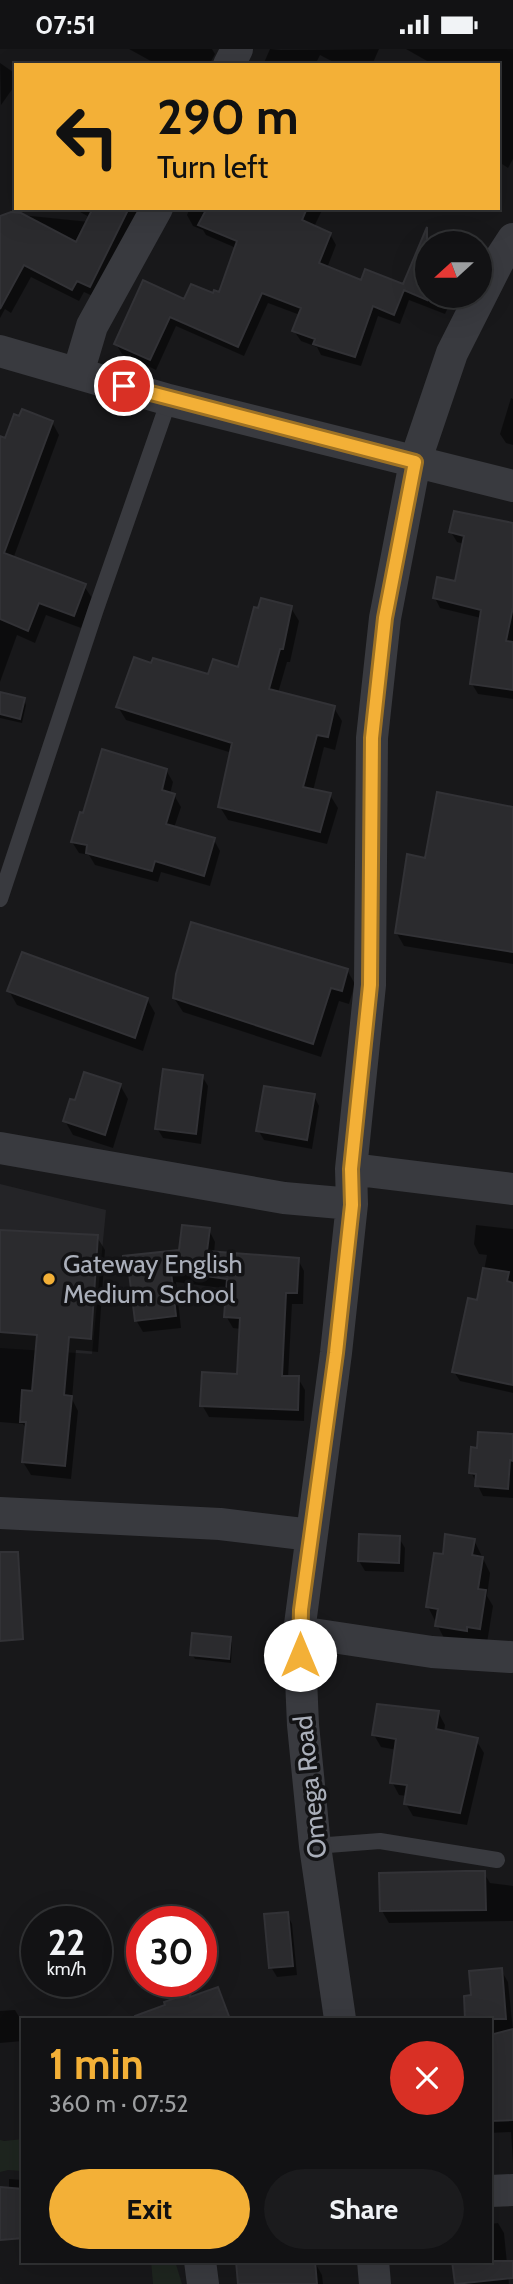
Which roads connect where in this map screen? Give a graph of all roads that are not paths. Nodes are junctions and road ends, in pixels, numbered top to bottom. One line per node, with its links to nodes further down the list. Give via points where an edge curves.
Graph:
1 (156, 210): 4 (street, via 92,326)
2 (513, 239): 6 (street, Omega Road, via 452,353)
3 (1, 355): 4 (street)
4 (78, 373): 5 (street)
5 (169, 400): 6 (street); 8 (lane)
6 (415, 462): 7 (street); 10 (street, Omega Road, via 385,618 372,738 370,985)
7 (513, 485)
8 (0, 899)
9 (0, 1148): 12 (street, via 284,1198)
10 (351, 1169): 11 (street); 12 (street, Omega Road)
11 (513, 1189)
12 (352, 1205): 14 (street, Omega Road)
13 (0, 1513): 14 (street, via 220,1524)
14 (311, 1535): 15 (street, Omega Road)
15 (299, 1632): 16 (street, via 432,1652); 17 (street, Omega Road)
16 (512, 1652)
17 (315, 1846): 18 (lane, via 380,1841); 19 (street, Omega Road)
18 (497, 1860)
19 (340, 2018)
20 (513, 2190): 21 (street)
21 (492, 2191)
22 (200, 2263): 24 (street)
23 (373, 2263): 25 (street)
24 (203, 2284)
25 (375, 2284)

